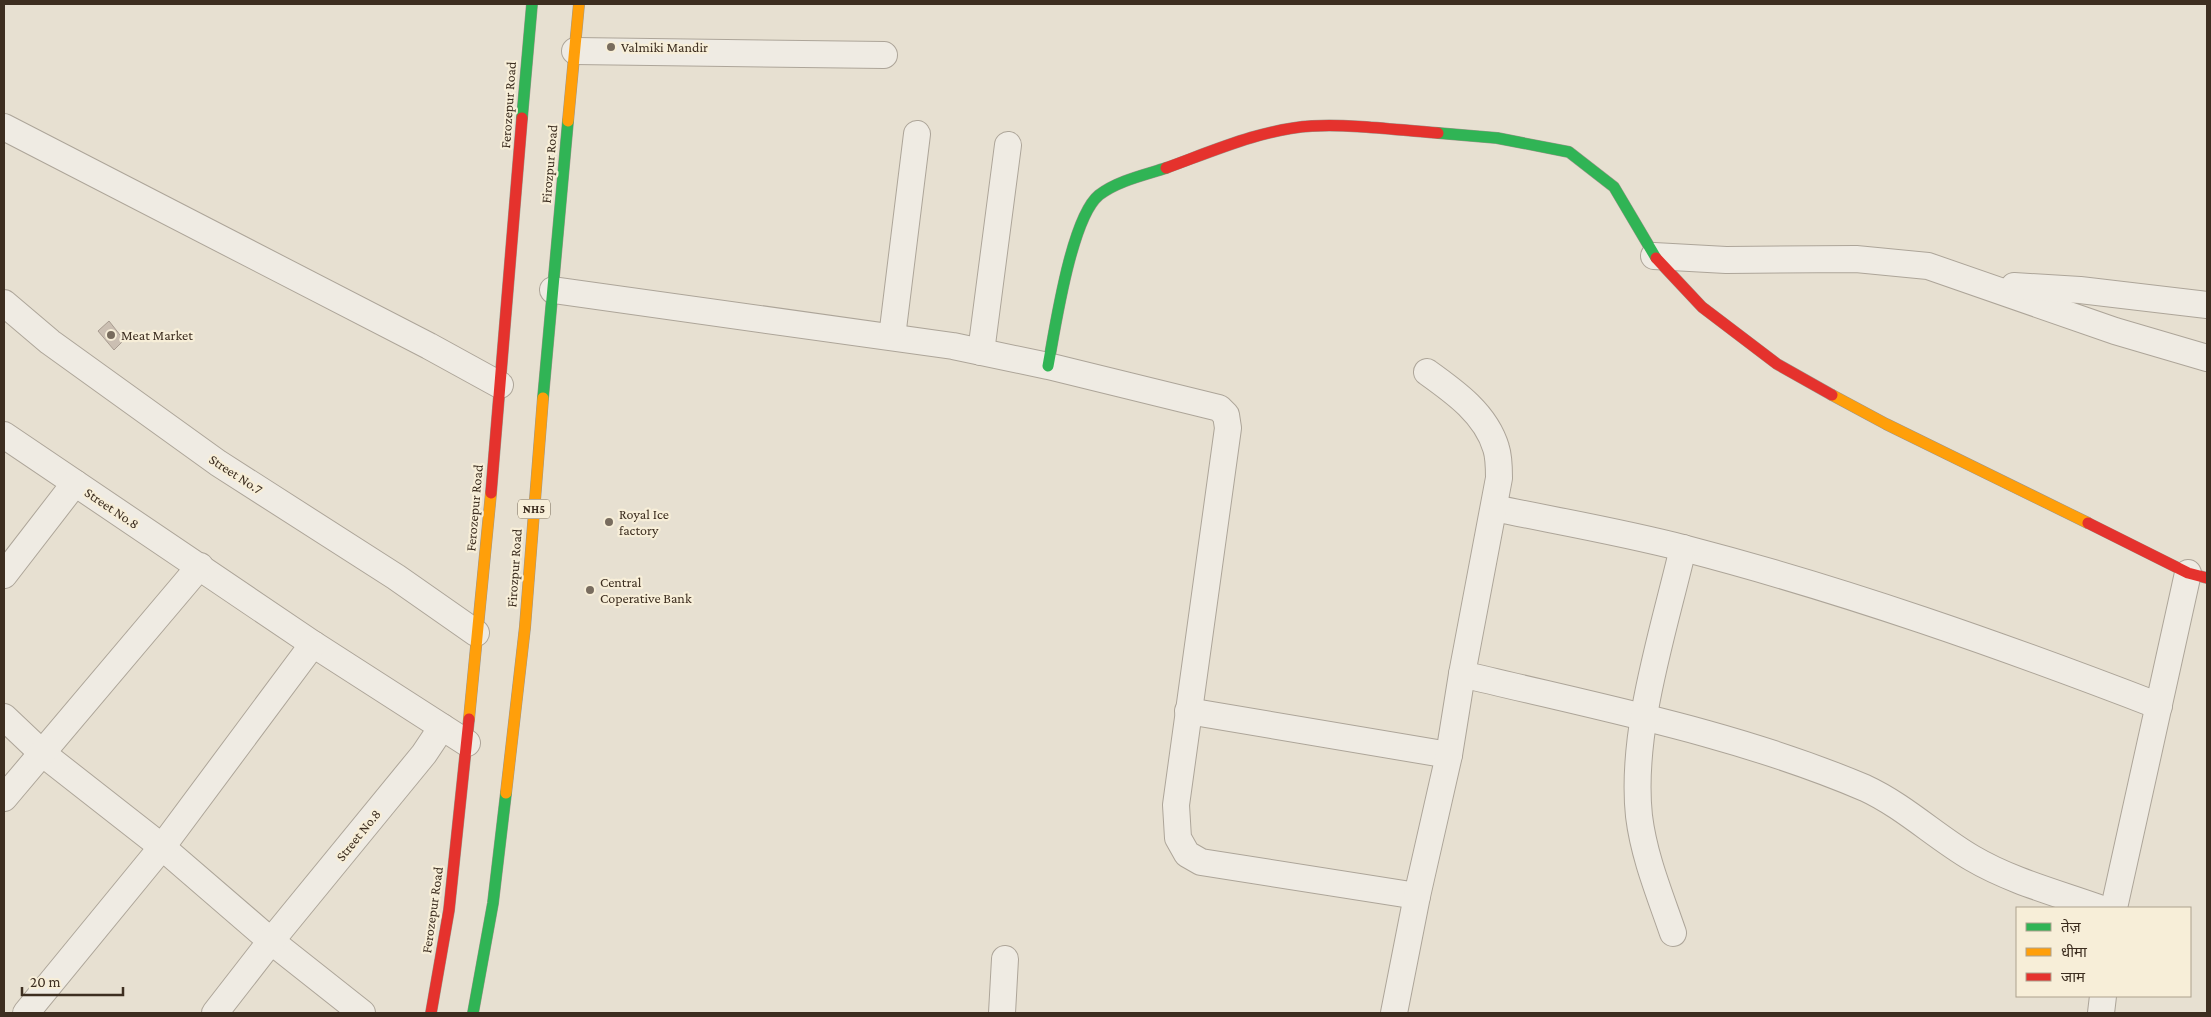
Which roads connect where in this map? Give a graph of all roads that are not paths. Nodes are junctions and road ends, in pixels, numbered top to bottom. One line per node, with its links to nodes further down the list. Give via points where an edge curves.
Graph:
1 (532, 4): 18 (main road, Ferozepur Road)
2 (579, 4): 3 (main road, Firozpur Road / NH5)
3 (575, 51): 4 (street); 10 (main road, Firozpur Road / NH5)
4 (884, 55)
5 (4, 127): 18 (street)
6 (917, 134): 13 (street)
7 (1008, 145): 14 (street)
8 (1654, 256): 9 (street, via 1726,260 1856,259 1928,266); 16 (main road, via 1614,187 1569,152 1497,138 1310,126 1256,136 1111,187 1096,198 1084,217 1073,249); 25 (main road, via 1702,307 1777,364 1886,424)
9 (1985, 285): 12 (street, via 2080,290); 15 (street, via 2115,331)
10 (553, 290): 13 (street); 50 (main road, Firozpur Road / NH5, via 511,760 493,903)
11 (4, 303): 26 (street, Street No.7, via 50,342 218,463)
12 (2207, 305)
13 (892, 338): 14 (street)
14 (980, 352): 16 (street)
15 (2207, 358)
16 (1048, 366): 30 (street, via 1219,408 1226,415 1228,428)
17 (1427, 372): 21 (street, via 1459,394 1487,427 1497,449 1499,478)
18 (500, 385): 26 (main road, Ferozepur Road)
19 (4, 435): 20 (street, Street No.8)
20 (75, 483): 23 (street, Street No.8); 24 (street, Street No.8)
21 (1494, 508): 22 (street); 28 (street)
22 (1683, 548): 29 (street, via 1882,606 2013,650); 32 (street)
23 (200, 566): 27 (street, Street No.8); 35 (street)
24 (4, 575)
25 (2198, 576): 29 (street)
26 (476, 633): 34 (main road, Ferozepur Road)
27 (313, 644): 33 (street, Street No.8); 38 (street)
28 (1462, 674): 32 (street); 36 (street)
29 (2159, 706): 41 (street)
30 (1188, 711): 36 (street); 39 (street, via 1176,805 1178,838 1187,854 1201,862)
31 (4, 717): 35 (street)
32 (1643, 718): 40 (street, via 1803,764 1867,789 1929,827 1972,859 2019,880); 42 (street, via 1638,772 1639,816 1651,869)
33 (442, 726): 34 (street, Street No.8); 43 (street, Street No.8, via 424,754)
34 (467, 743): 49 (main road, Ferozepur Road, via 449,910)
35 (42, 753): 37 (street); 38 (street)
36 (1449, 755): 39 (street)
37 (4, 798)
38 (162, 847): 43 (street); 46 (street)
39 (1417, 896): 52 (street)
40 (2095, 907)
41 (2114, 907)
42 (1673, 933)
43 (271, 941): 47 (street, Street No.8); 48 (street)
44 (1005, 960): 51 (street)
45 (2103, 997): 53 (street)
46 (26, 1013)
47 (215, 1013)
48 (362, 1013)
49 (431, 1013)
50 (473, 1013)
51 (1002, 1013)
52 (1394, 1013)
53 (2101, 1013)

